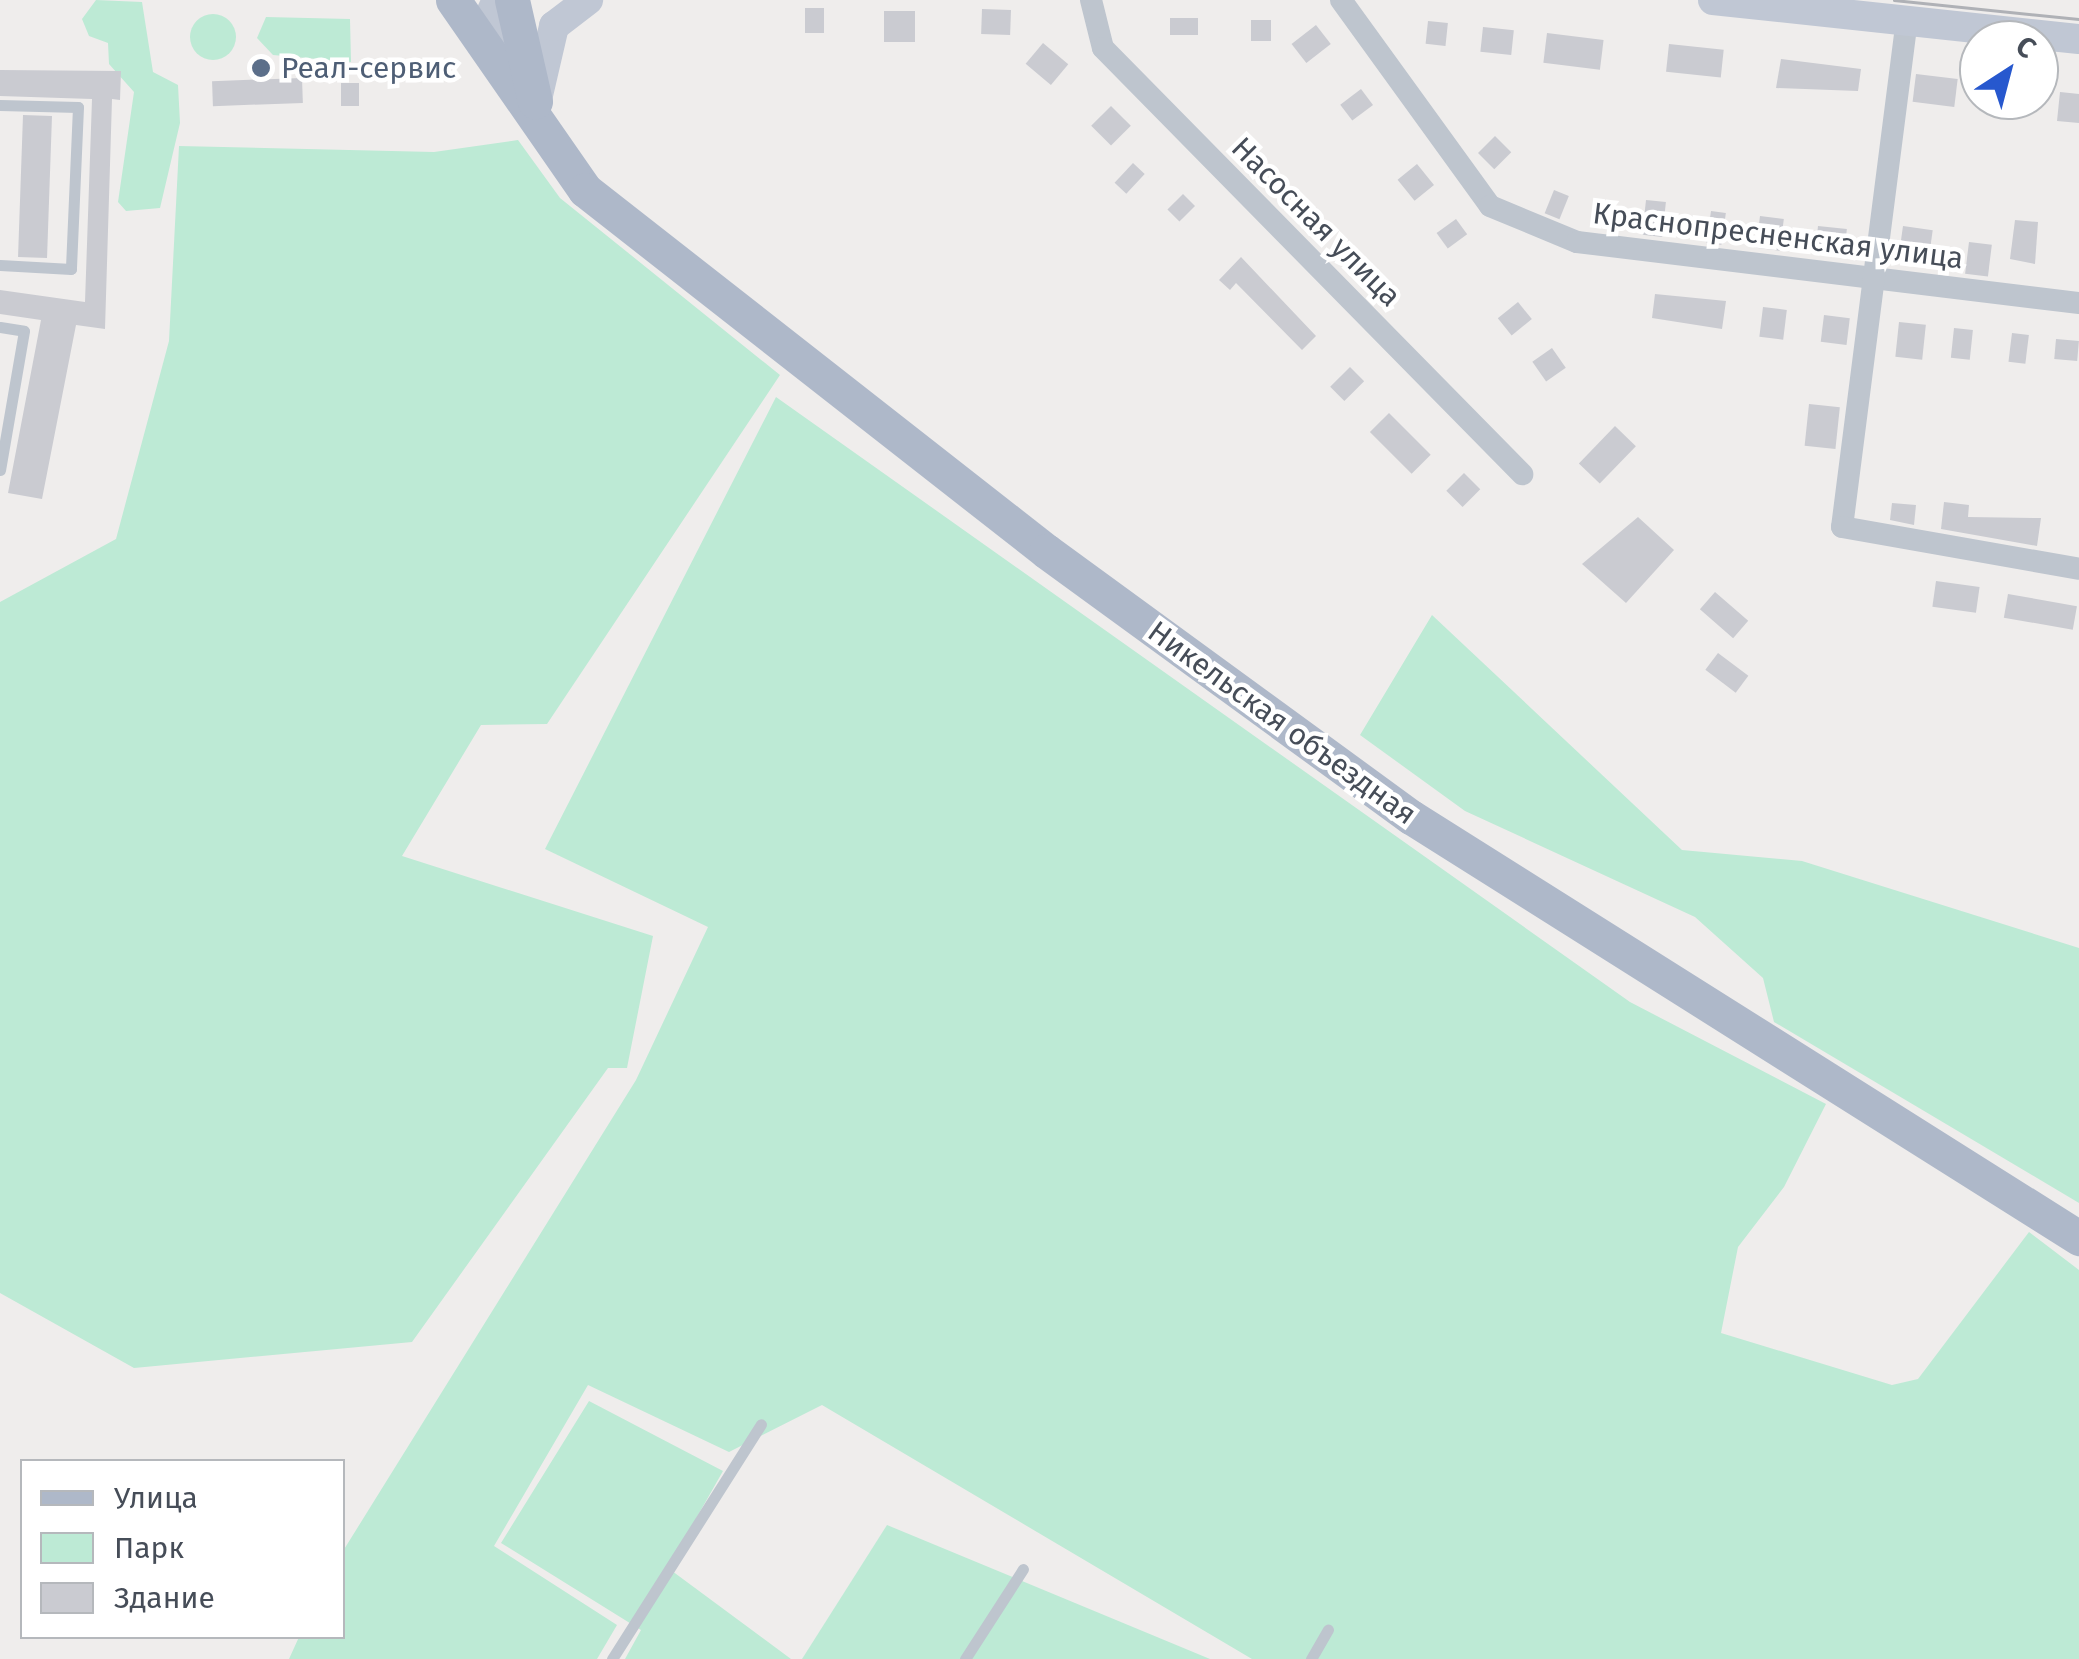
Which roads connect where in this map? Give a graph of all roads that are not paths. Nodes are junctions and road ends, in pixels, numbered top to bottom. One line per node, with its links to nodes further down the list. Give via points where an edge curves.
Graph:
1 (453, 0): 10 (main road, Никельская объездная)
2 (497, 0): 10 (main road, via 486,22)
3 (512, 0): 12 (main road)
4 (588, 0): 12 (main road, via 568,10 544,46)
5 (1091, 0): 18 (street, Насосная улица, via 1103,48)
6 (1341, 0): 14 (street, Краснопресненская улица, via 1490,206 1577,242)
7 (1713, 0): 8 (main road)
8 (1907, 19): 9 (main road); 14 (street)
9 (2079, 39)
10 (492, 46): 12 (main road, Никельская объездная)
11 (0, 105): 13 (lane, via 78,106 71,269)
12 (540, 122): 20 (main road, Никельская объездная, via 585,190 1046,552 1411,818)
13 (0, 264)
14 (1873, 279): 15 (street, Краснопресненская улица); 19 (street, via 1842,527)
15 (2079, 303)
16 (0, 327): 17 (lane, via 24,330)
17 (0, 470)
18 (1522, 474)
19 (2079, 569)
20 (2079, 1238)
21 (761, 1424): 24 (lane)
22 (1023, 1569): 25 (lane)
23 (1328, 1630): 26 (lane)
24 (612, 1659)
25 (965, 1659)
26 (1311, 1659)

